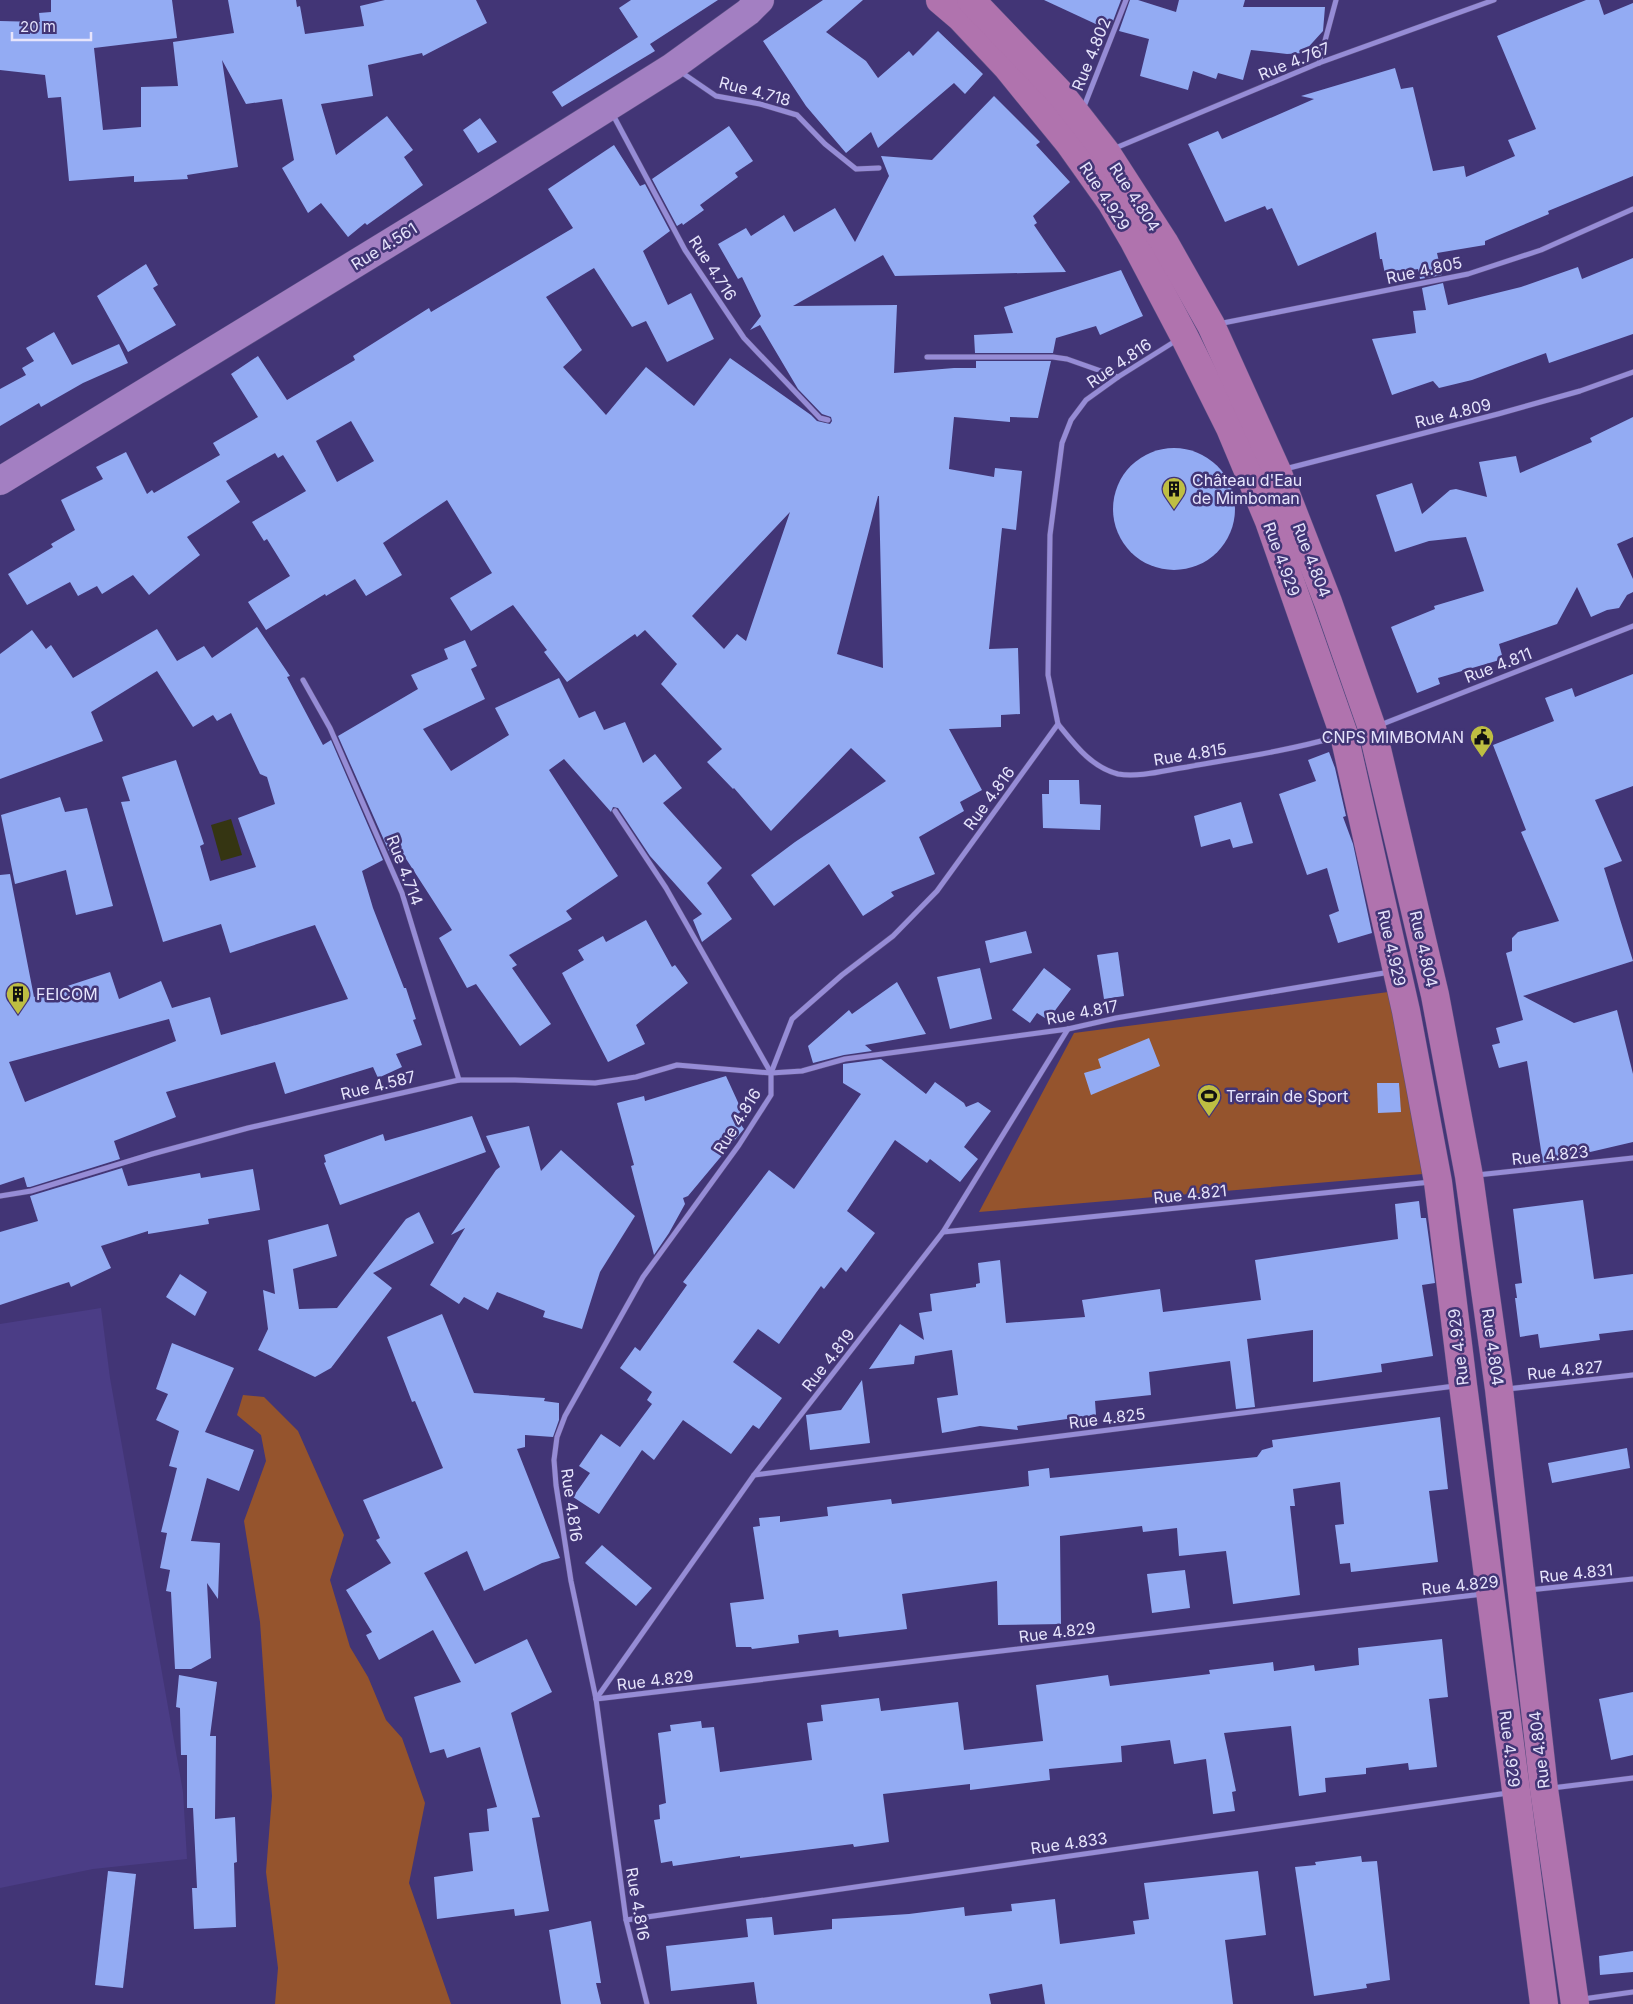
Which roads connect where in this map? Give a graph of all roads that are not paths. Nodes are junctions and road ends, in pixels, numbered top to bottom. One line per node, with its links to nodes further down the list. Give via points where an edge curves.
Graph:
1 (760, 0): 8 (main road, Rue 4.561)
2 (940, 0): 15 (main road, Rue 4.929, via 1008,67 1070,143 1111,202)
3 (971, 0): 10 (main road, Rue 4.804)
4 (1126, 0): 10 (street, Rue 4.802)
5 (1336, 0): 7 (street)
6 (1494, 0): 7 (street, Rue 4.767)
7 (1319, 64): 11 (street, Rue 4.767)
8 (672, 66): 9 (main road, Rue 4.561); 12 (street, Rue 4.718, via 716,96 797,115 856,169)
9 (608, 106): 19 (street, Rue 4.716, via 684,250 744,338 820,418); 21 (main road, Rue 4.561)
10 (1080, 116): 11 (main road, Rue 4.804)
11 (1106, 152): 14 (main road, Rue 4.804, via 1164,242)
12 (878, 168)
13 (1633, 209): 14 (street, Rue 4.805, via 1541,250 1468,274)
14 (1211, 325): 20 (main road, Rue 4.804)
15 (1184, 336): 18 (street, Rue 4.816); 26 (main road, Rue 4.929, via 1230,428 1269,521)
16 (927, 357): 18 (street, via 1053,357)
17 (1633, 372): 20 (street, Rue 4.809, via 1498,414)
18 (1118, 377): 24 (street, Rue 4.816, via 1086,400 1071,420 1062,443 1050,535 1048,675)
19 (828, 420)
20 (1277, 471): 25 (main road, Rue 4.804)
21 (0, 481)
22 (1633, 626): 25 (street, Rue 4.811)
23 (303, 680): 31 (street, Rue 4.714, via 330,728 402,893)
24 (1058, 724): 26 (street, Rue 4.815, via 1097,766 1120,774 1144,774 1282,751); 30 (street, Rue 4.816, via 937,891 893,936 792,1018)
25 (1372, 728): 33 (main road, Rue 4.804, via 1435,995)
26 (1344, 734): 28 (main road, Rue 4.929)
27 (615, 811): 30 (street, via 666,888)
28 (1398, 971): 29 (street, Rue 4.817, via 1116,1018); 34 (main road, Rue 4.929)
29 (1068, 1029): 30 (street, Rue 4.817, via 844,1059 802,1070); 36 (street, Rue 4.819)
30 (771, 1073): 31 (street, Rue 4.587, via 677,1065 636,1077 595,1083); 43 (street, Rue 4.816, via 771,1095 739,1145 643,1277 565,1416 558,1438 554,1460 556,1485 571,1581)
31 (459, 1080): 35 (street, Rue 4.587, via 248,1128 31,1191)
32 (1633, 1158): 33 (street, Rue 4.823)
33 (1469, 1176): 39 (main road, Rue 4.804)
34 (1438, 1182): 36 (street, Rue 4.821); 38 (main road, Rue 4.929)
35 (0, 1196)
36 (943, 1232): 40 (street, Rue 4.819)
37 (1633, 1375): 39 (street, Rue 4.827)
38 (1463, 1385): 40 (street, Rue 4.825); 42 (main road, Rue 4.929)
39 (1499, 1390): 42 (main road, Rue 4.804)
40 (754, 1475): 43 (street, Rue 4.819)
41 (1633, 1580): 42 (street, Rue 4.831)
42 (1506, 1592): 43 (street, Rue 4.829); 45 (main road, Rue 4.804); 46 (main road, Rue 4.929)
43 (596, 1699): 47 (street, Rue 4.816)
44 (1633, 1778): 45 (street)
45 (1544, 1789): 49 (main road, Rue 4.804)
46 (1516, 1792): 47 (street, Rue 4.833); 51 (main road, Rue 4.929)
47 (626, 1920): 50 (street, Rue 4.816)
48 (1633, 1992): 49 (street)
49 (1575, 2002)
50 (647, 2004)
51 (1543, 2004)

